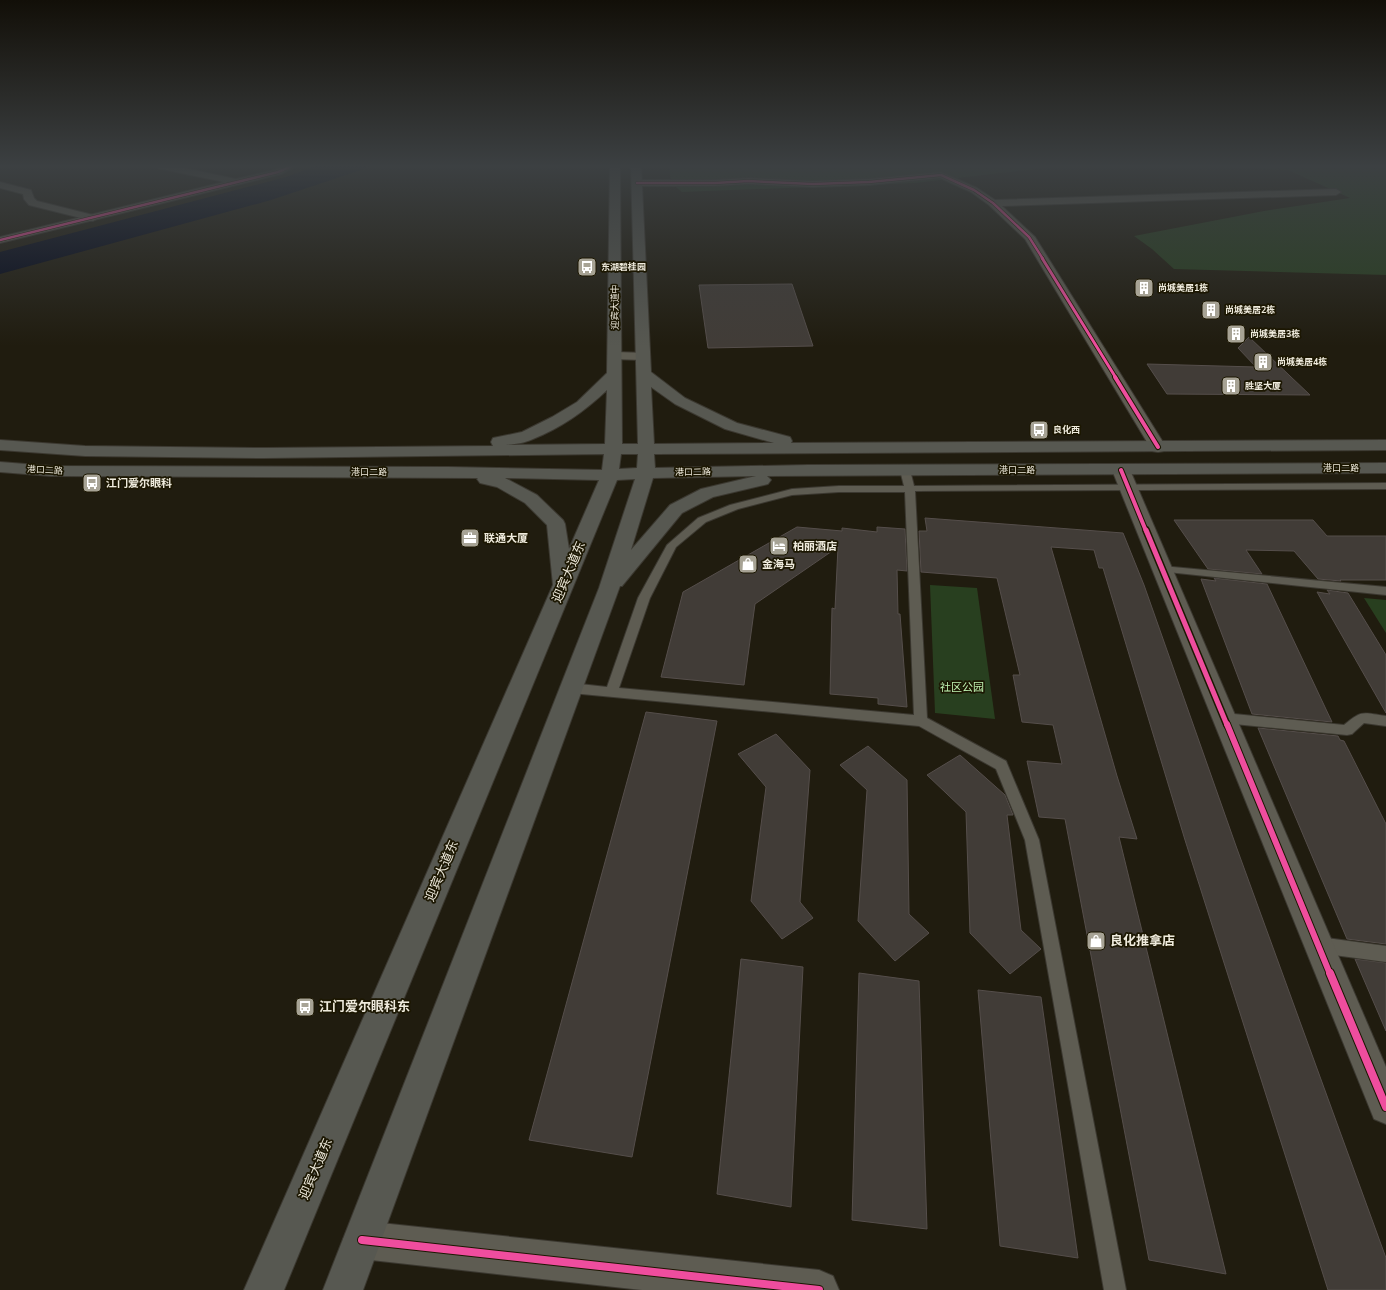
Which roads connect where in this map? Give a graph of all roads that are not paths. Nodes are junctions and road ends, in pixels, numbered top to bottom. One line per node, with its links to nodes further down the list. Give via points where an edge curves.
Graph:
1 (63, 225): 5 (street)
2 (615, 225): 6 (main road, 迎宾大道中)
3 (638, 225): 7 (main road)
4 (1015, 225): 12 (street, via 1032,243)
5 (0, 240)
6 (615, 356): 7 (street); 8 (main road, 迎宾大道中)
7 (643, 356): 9 (main road)
8 (614, 374): 15 (main road, 迎宾大道中); 16 (main road, via 582,405 527,436)
9 (644, 374): 13 (main road, via 680,401 731,426); 18 (main road)
10 (0, 445): 17 (main road, 港口二路, via 85,451)
11 (1386, 445): 12 (main road, 港口二路)
12 (1158, 446): 14 (main road, 港口二路)
13 (810, 448): 14 (main road, 港口二路); 18 (main road, 港口二路)
14 (905, 448): 22 (main road)
15 (614, 450): 16 (main road, 港口二路); 18 (main road, 港口二路); 25 (main road, 迎宾大道东)
16 (454, 451): 17 (main road, 港口二路)
17 (265, 453): 23 (main road)
18 (646, 461): 21 (main road, 港口二路); 25 (main road, 港口二路); 31 (main road)
19 (0, 467): 23 (main road, 港口二路, via 51,471)
20 (1386, 468): 26 (main road, 港口二路)
21 (808, 470): 22 (main road, 港口二路); 31 (main road, via 707,493 676,510)
22 (908, 470): 26 (main road, 港口二路); 28 (lane)
23 (254, 472): 24 (main road, 港口二路)
24 (450, 472): 25 (main road, 港口二路); 30 (main road, via 503,483 531,499 556,524)
25 (610, 475): 30 (main road, 迎宾大道东)
26 (1125, 479): 27 (lane); 28 (lane); 29 (street)
27 (1386, 486)
28 (910, 489): 34 (lane, via 792,492 734,507 702,520 668,551 644,598); 36 (lane)
29 (1162, 569): 32 (lane); 35 (street)
30 (563, 586): 42 (main road, 迎宾大道东)
31 (609, 588): 33 (main road)
32 (1386, 591)
33 (571, 688): 34 (lane); 41 (main road)
34 (611, 692): 36 (lane)
35 (1224, 718): 37 (lane, via 1347,730 1361,718); 38 (street)
36 (921, 721): 45 (lane, via 1001,765 1032,840)
37 (1386, 721)
38 (1319, 945): 39 (lane); 40 (street)
39 (1386, 954)
40 (1386, 1107)
41 (362, 1240): 43 (main road); 44 (street)
42 (264, 1290)
43 (344, 1290)
44 (819, 1290)
45 (1115, 1290)

